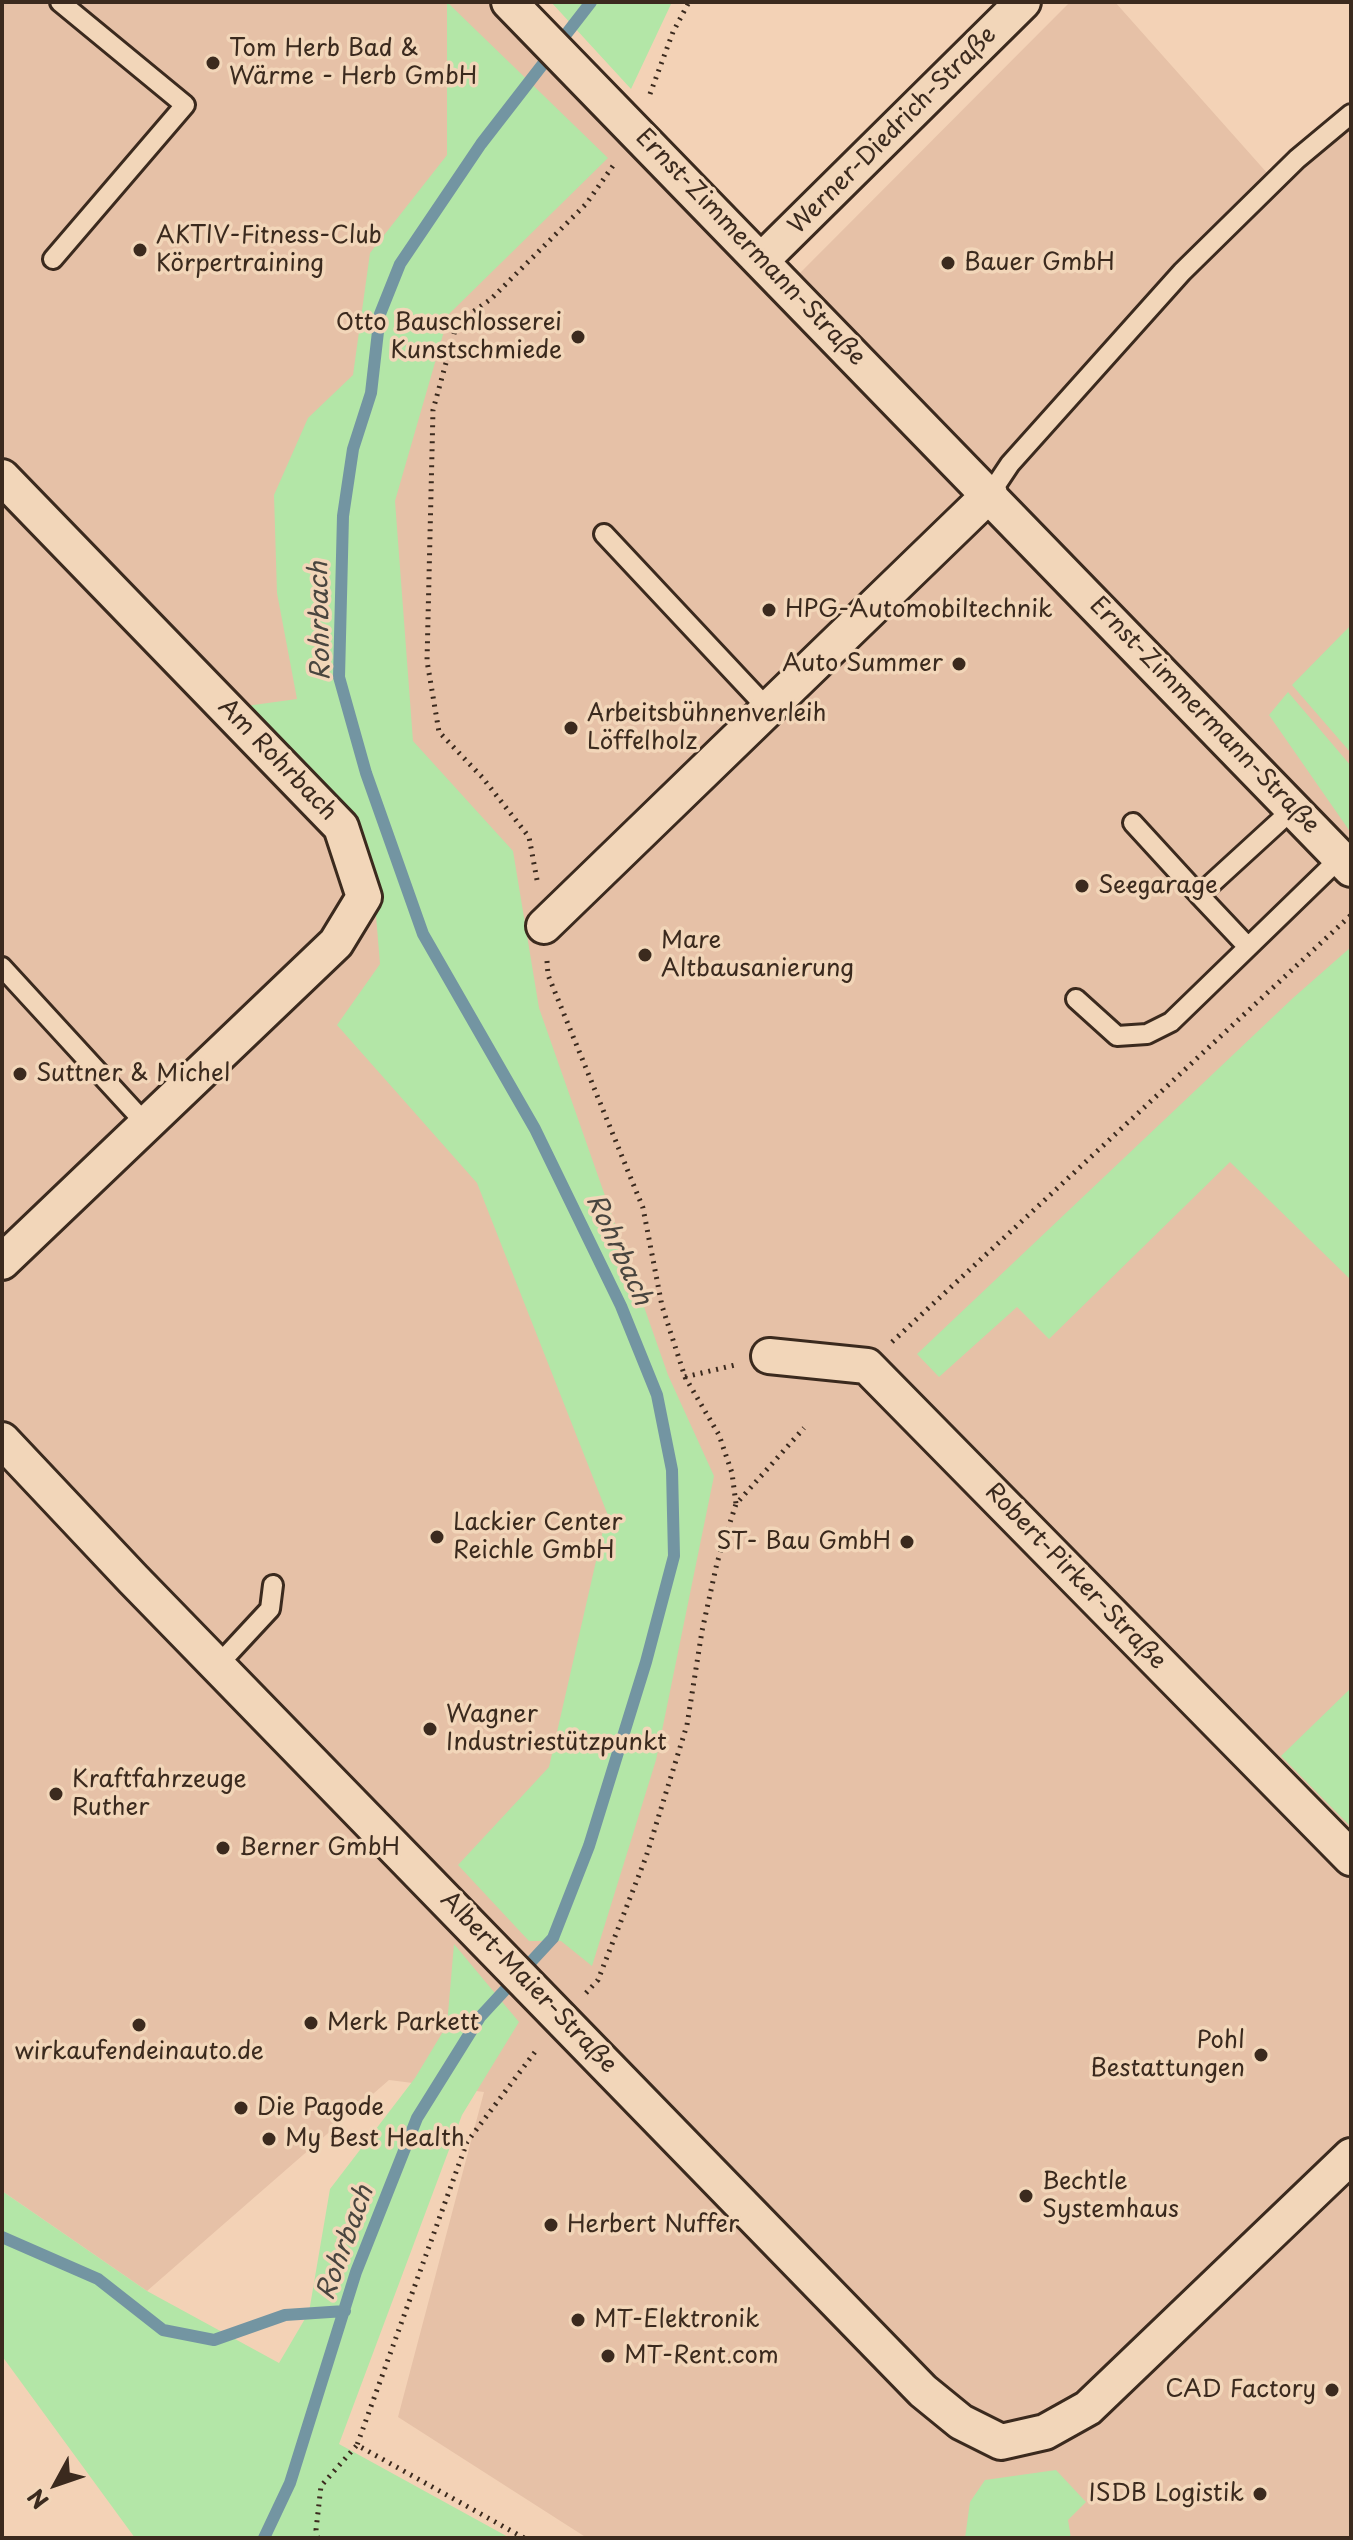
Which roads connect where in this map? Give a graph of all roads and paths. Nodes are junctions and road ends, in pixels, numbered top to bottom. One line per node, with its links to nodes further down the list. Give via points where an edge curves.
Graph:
1 (60, 2): 7 (lane, via 185,105)
2 (689, 2): 6 (path)
3 (1023, 2): 8 (street, Werner-Diedrich-Straße)
4 (511, 3): 6 (street, Ernst-Zimmermann-Straße)
5 (1351, 114): 10 (lane, via 1297,159 1182,272 1010,464)
6 (637, 131): 8 (street, Ernst-Zimmermann-Straße); 18 (path, via 586,204 491,299 457,323 433,410 427,661 439,732 529,837)
7 (53, 259)
8 (762, 260): 10 (street, Ernst-Zimmermann-Straße)
9 (2, 477): 22 (street, Am Rohrbach, via 341,827 364,897 336,943)
10 (990, 494): 12 (street); 13 (street, Ernst-Zimmermann-Straße)
11 (604, 534): 12 (lane)
12 (768, 709): 18 (street)
13 (1293, 809): 15 (street, Ernst-Zimmermann-Straße); 16 (lane)
14 (1133, 823): 16 (lane)
15 (1346, 863): 19 (lane)
16 (1199, 895): 19 (lane)
17 (1351, 915): 25 (path)
18 (544, 926): 26 (path, via 548,975 643,1208 662,1306)
19 (1248, 947): 21 (lane, via 1171,1022 1147,1034 1117,1036)
20 (2, 967): 22 (lane)
21 (1076, 999)
22 (146, 1124): 23 (street, Am Rohrbach)
23 (2, 1262)
24 (769, 1356): 25 (street); 26 (path)
25 (867, 1366): 32 (street, Robert-Pirker-Straße)
26 (685, 1377): 29 (path, via 719,1435)
27 (804, 1428): 29 (path)
28 (2, 1440): 31 (street, Albert-Maier-Straße)
29 (736, 1504): 33 (path, via 717,1563 687,1725 646,1857 598,1980)
30 (273, 1585): 31 (lane, via 270,1609)
31 (218, 1665): 33 (street, Albert-Maier-Straße)
32 (1351, 1858)
33 (561, 2016): 34 (street, Albert-Maier-Straße, via 923,2391 961,2422 1001,2442 1045,2432 1088,2408); 35 (path, via 467,2142)
34 (1351, 2156)
35 (357, 2445): 36 (path, via 321,2486); 37 (path)
36 (318, 2538)
37 (524, 2538)

